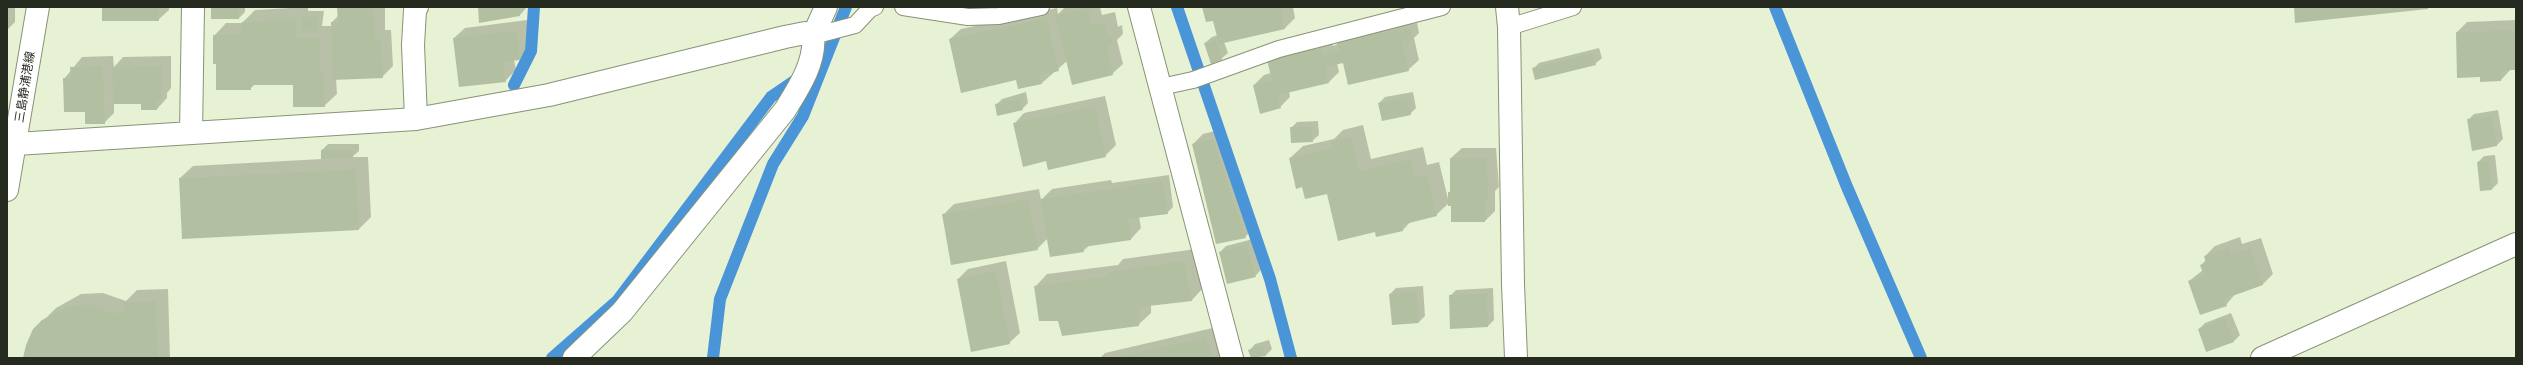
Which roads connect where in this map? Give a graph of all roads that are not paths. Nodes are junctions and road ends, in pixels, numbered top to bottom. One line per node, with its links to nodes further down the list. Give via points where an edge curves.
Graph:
1 (38, 7): 16 (street, 三島静浦港線)
2 (193, 7): 15 (street)
3 (417, 7): 14 (street, via 413,45)
4 (826, 7): 12 (street)
5 (876, 7): 12 (lane, via 870,9 855,25)
6 (903, 7): 7 (lane, via 968,17 999,16)
7 (1041, 7)
8 (1139, 7): 13 (street)
9 (1442, 7): 13 (lane, via 1280,49 1200,77)
10 (1573, 7): 11 (lane)
11 (1508, 17): 21 (street)
12 (813, 36): 14 (street, via 805,33 785,37 549,95); 19 (street, via 814,43 801,84 785,110 622,312)
13 (1161, 87): 20 (street)
14 (416, 120): 15 (street)
15 (191, 133): 16 (street)
16 (16, 144): 17 (street, 三島静浦港線)
17 (7, 190)
18 (2516, 244): 22 (street)
19 (574, 358)
20 (1232, 358)
21 (1516, 358)
22 (2262, 358)

